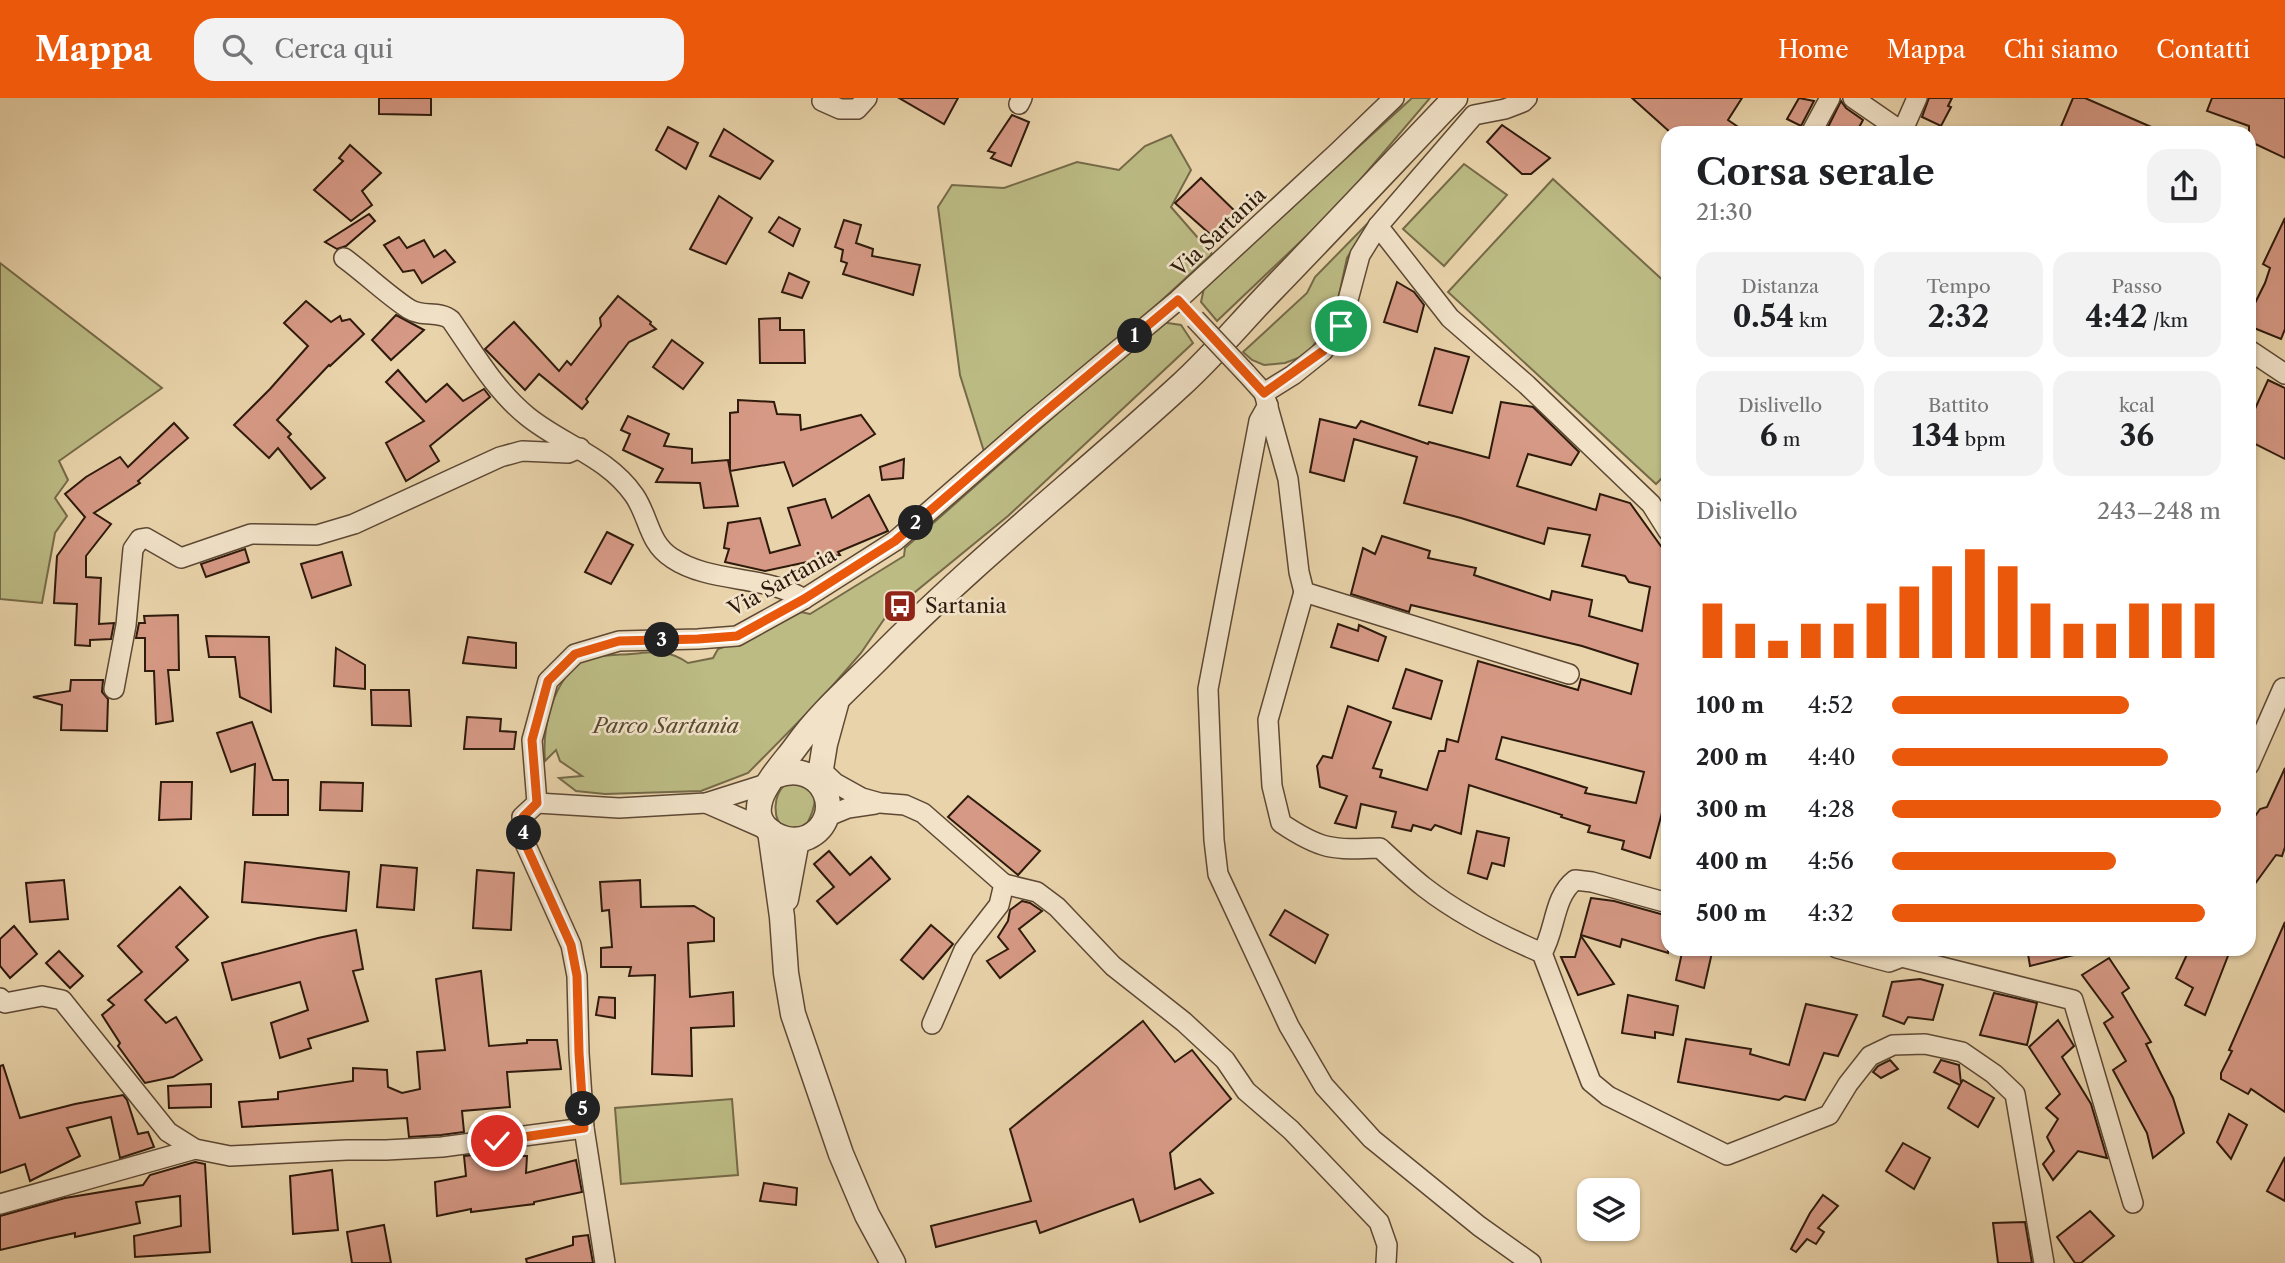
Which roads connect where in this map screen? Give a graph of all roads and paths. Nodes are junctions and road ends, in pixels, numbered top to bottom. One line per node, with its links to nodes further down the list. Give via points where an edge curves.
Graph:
1 (867, 98): 8 (street, via 857,109 840,109)
2 (1394, 98): 14 (street, Via Sartania)
3 (1455, 98): 25 (street, via 1183,383 922,614)
4 (1527, 98): 12 (street, via 1505,109 1474,115)
5 (1830, 98): 9 (street)
6 (1853, 98): 10 (street)
7 (1917, 98): 11 (street)
8 (822, 101)
9 (1815, 126)
10 (1894, 126)
11 (1905, 126)
12 (1378, 226): 17 (street, via 1360,255 1341,326 1323,351); 19 (street, via 1450,318 1527,385 1651,504)
13 (344, 258): 18 (street, via 410,310 451,320 502,392 528,416)
14 (1178, 300): 17 (street, bridge); 21 (street, Via Sartania, via 895,541)
15 (2256, 355): 16 (street)
16 (2285, 374)
17 (1266, 399): 20 (street, via 1288,479); 49 (street, via 1208,689 1218,874 1289,1026 1324,1086 1372,1139)
18 (580, 448): 21 (street, via 634,495 653,539 671,558 702,571 774,585); 23 (street, via 568,453 523,451 500,457 354,524 317,535 251,534 181,558 140,539 133,549)
19 (1661, 520)
20 (1304, 592): 22 (street); 38 (street, via 1268,720 1272,786 1281,823 1306,840 1337,850 1380,848 1423,887 1465,915)
21 (804, 599): 29 (street, Via Sartania, via 737,636 619,641 575,654 548,681 532,740)
22 (1569, 674)
23 (114, 689)
24 (2285, 689): 26 (street)
25 (837, 700): 27 (street); 28 (street)
26 (2256, 749)
27 (820, 775): 28 (street, via 786,771); 31 (street, via 848,792); 32 (street, via 828,805)
28 (771, 780): 30 (street); 33 (street, via 760,795 759,808)
29 (537, 803): 30 (street, via 619,808); 42 (street, Via Sartania, via 523,817 524,841 571,945 577,976)
30 (706, 803): 33 (street)
31 (880, 803): 32 (street); 35 (street, via 905,805 922,813)
32 (826, 817): 34 (street, via 819,829)
33 (770, 831): 34 (street); 37 (street)
34 (797, 840): 37 (street)
35 (1004, 884): 41 (street, via 999,905 964,950); 48 (street, via 1037,892 1057,907 1114,966 1225,1060 1246,1091 1291,1130 1379,1222 1387,1245)
36 (1661, 901): 38 (street, via 1574,880 1563,889)
37 (782, 917): 47 (street, via 793,1014 841,1154)
38 (1542, 953): 50 (street, via 1591,1082 1608,1096 1727,1155 1829,1115 1870,1056 1893,1045 1925,1044 1962,1052 2015,1094)
39 (1867, 956): 44 (street, via 1889,962 1902,957 2073,1000)
40 (2, 1002): 43 (street, via 42,996 62,1000 168,1132)
41 (932, 1024)
42 (584, 1128): 43 (street, via 442,1147 230,1156); 46 (street, Via Sartania)
43 (195, 1149): 45 (street)
44 (2133, 1203)
45 (0, 1204)
46 (605, 1263)
47 (893, 1263)
48 (1386, 1263)
49 (1531, 1263)
50 (2044, 1263)

